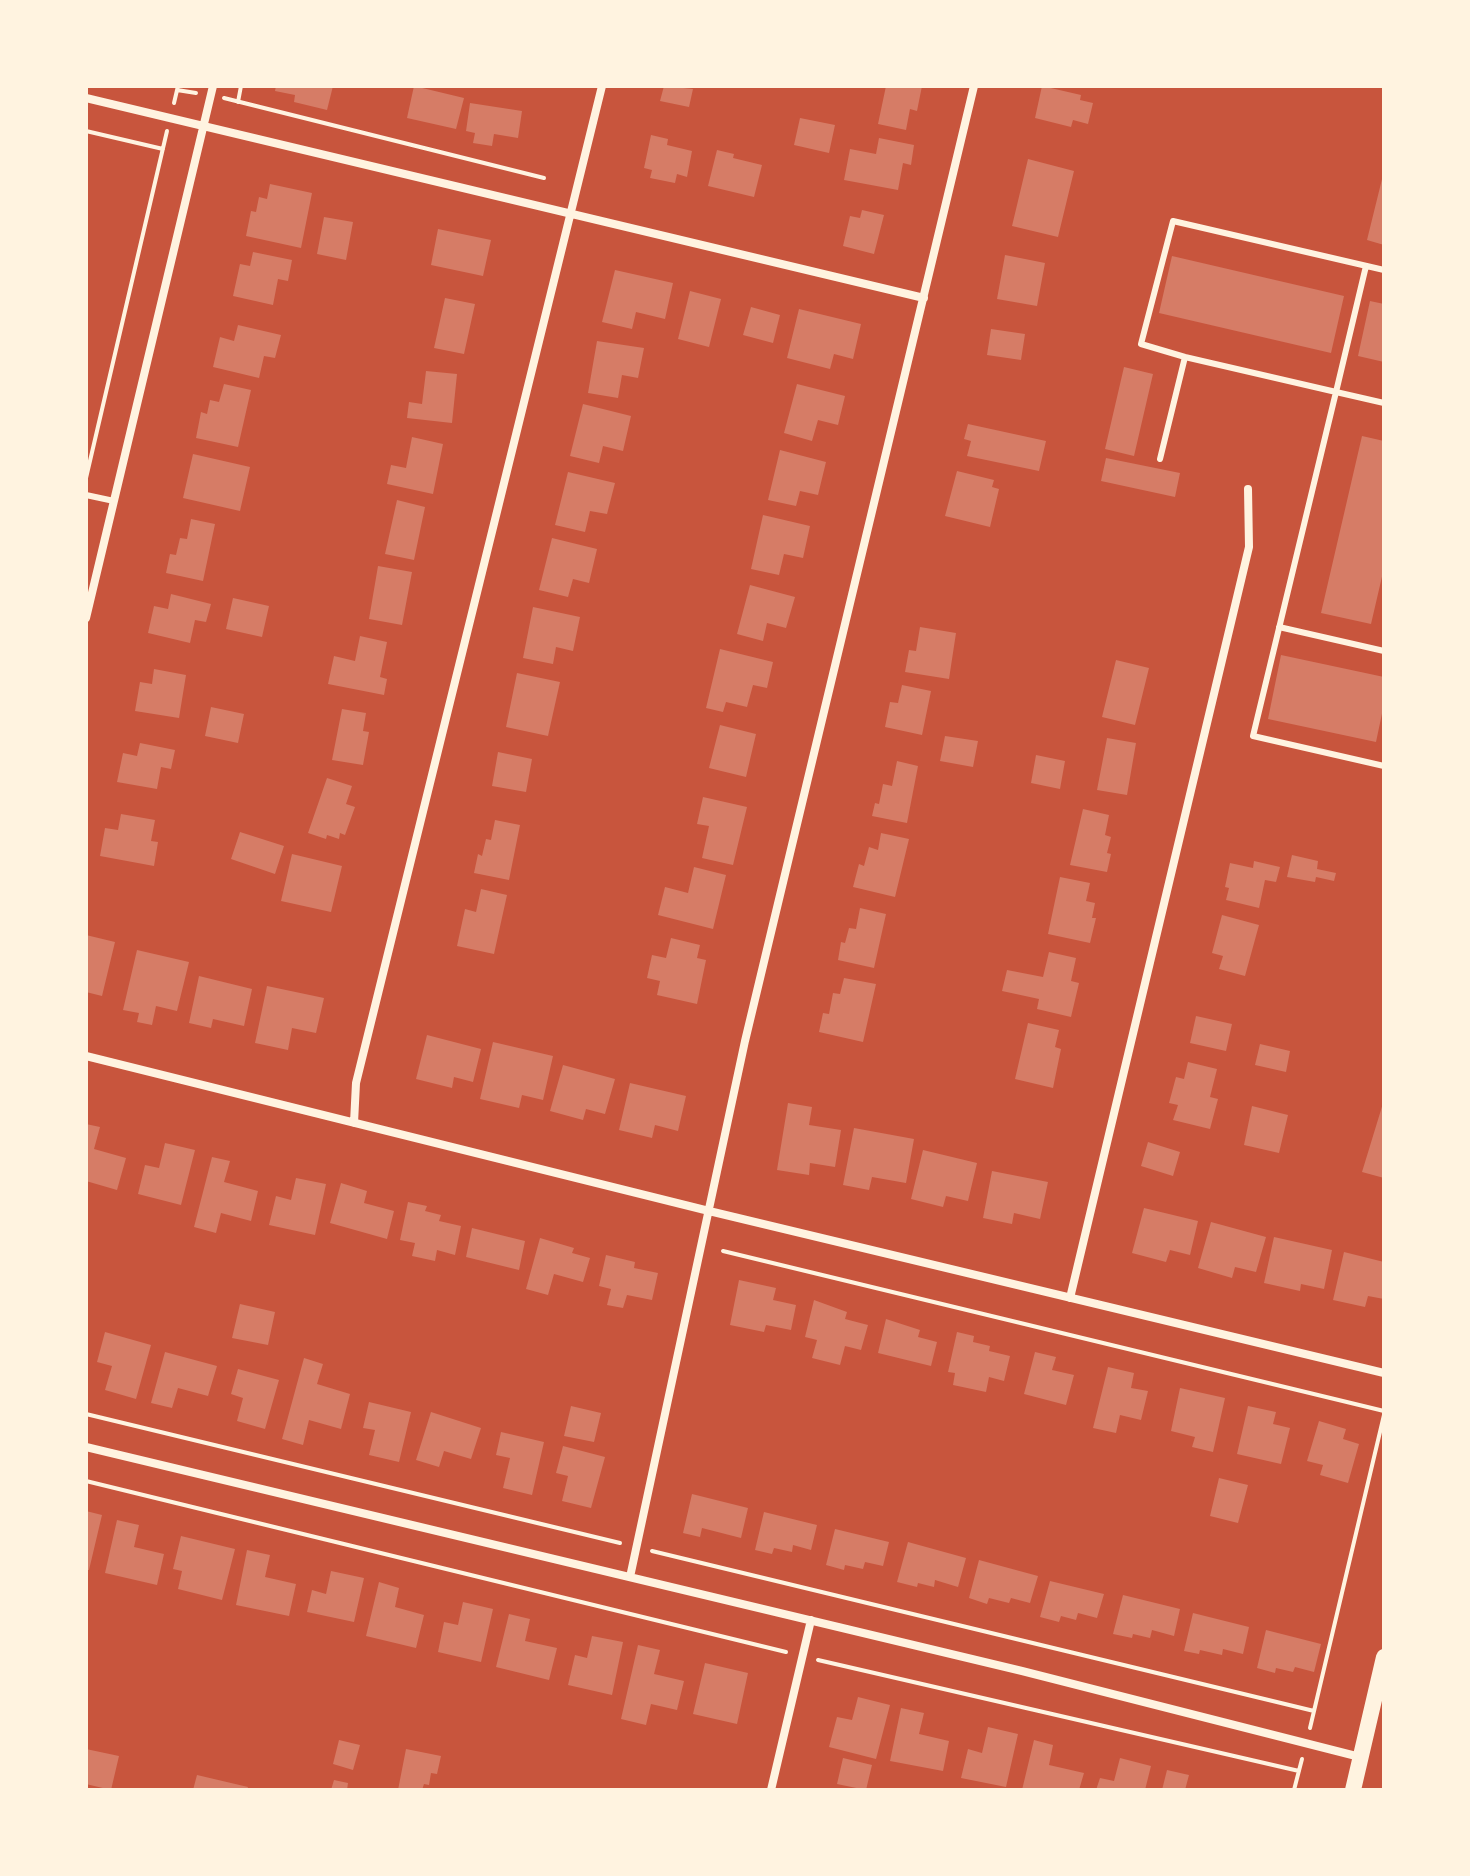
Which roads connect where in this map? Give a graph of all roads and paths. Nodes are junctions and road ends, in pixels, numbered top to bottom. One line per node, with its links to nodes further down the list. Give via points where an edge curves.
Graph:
1 (241, 86): 7 (path)
2 (602, 86): 13 (street)
3 (974, 86): 16 (street)
4 (178, 88): 5 (path); 8 (path)
5 (212, 90): 7 (path); 9 (street)
6 (86, 98): 8 (street)
7 (238, 102): 12 (path)
8 (170, 118): 9 (street); 11 (path)
9 (204, 126): 13 (street); 24 (street)
10 (86, 131): 11 (path)
11 (163, 149): 21 (path)
12 (544, 178)
13 (570, 212): 16 (street); 30 (street, via 356,1083)
14 (1366, 266): 15 (lane); 17 (lane, via 1173,221 1141,344); 18 (lane)
15 (1384, 270)
16 (924, 298): 31 (street)
17 (1185, 357): 18 (lane); 20 (lane)
18 (1336, 392): 19 (lane); 26 (lane)
19 (1384, 403)
20 (1160, 459)
21 (86, 478)
22 (1248, 489): 33 (street, via 1249,547)
23 (86, 495): 24 (lane)
24 (114, 501): 25 (street)
25 (86, 618)
26 (1279, 627): 27 (lane); 28 (lane, via 1253,736)
27 (1384, 651)
28 (1384, 766)
29 (86, 1056): 30 (street)
30 (354, 1123): 31 (street)
31 (709, 1211): 33 (street); 39 (street)
32 (723, 1251): 35 (path)
33 (1070, 1298): 34 (street)
34 (1384, 1373)
35 (1384, 1413): 44 (path)
36 (86, 1414): 39 (path)
37 (86, 1447): 40 (street)
38 (86, 1481): 42 (path)
39 (636, 1547): 40 (street); 44 (path)
40 (630, 1577): 41 (street)
41 (811, 1620): 42 (street); 45 (street)
42 (803, 1656): 47 (path); 48 (street)
43 (1384, 1657): 46 (main road)
44 (1314, 1711): 45 (path)
45 (1306, 1743): 46 (street); 47 (path)
46 (1361, 1757): 50 (main road)
47 (1299, 1771): 49 (path)
48 (771, 1790)
49 (1294, 1790)
50 (1353, 1790)

